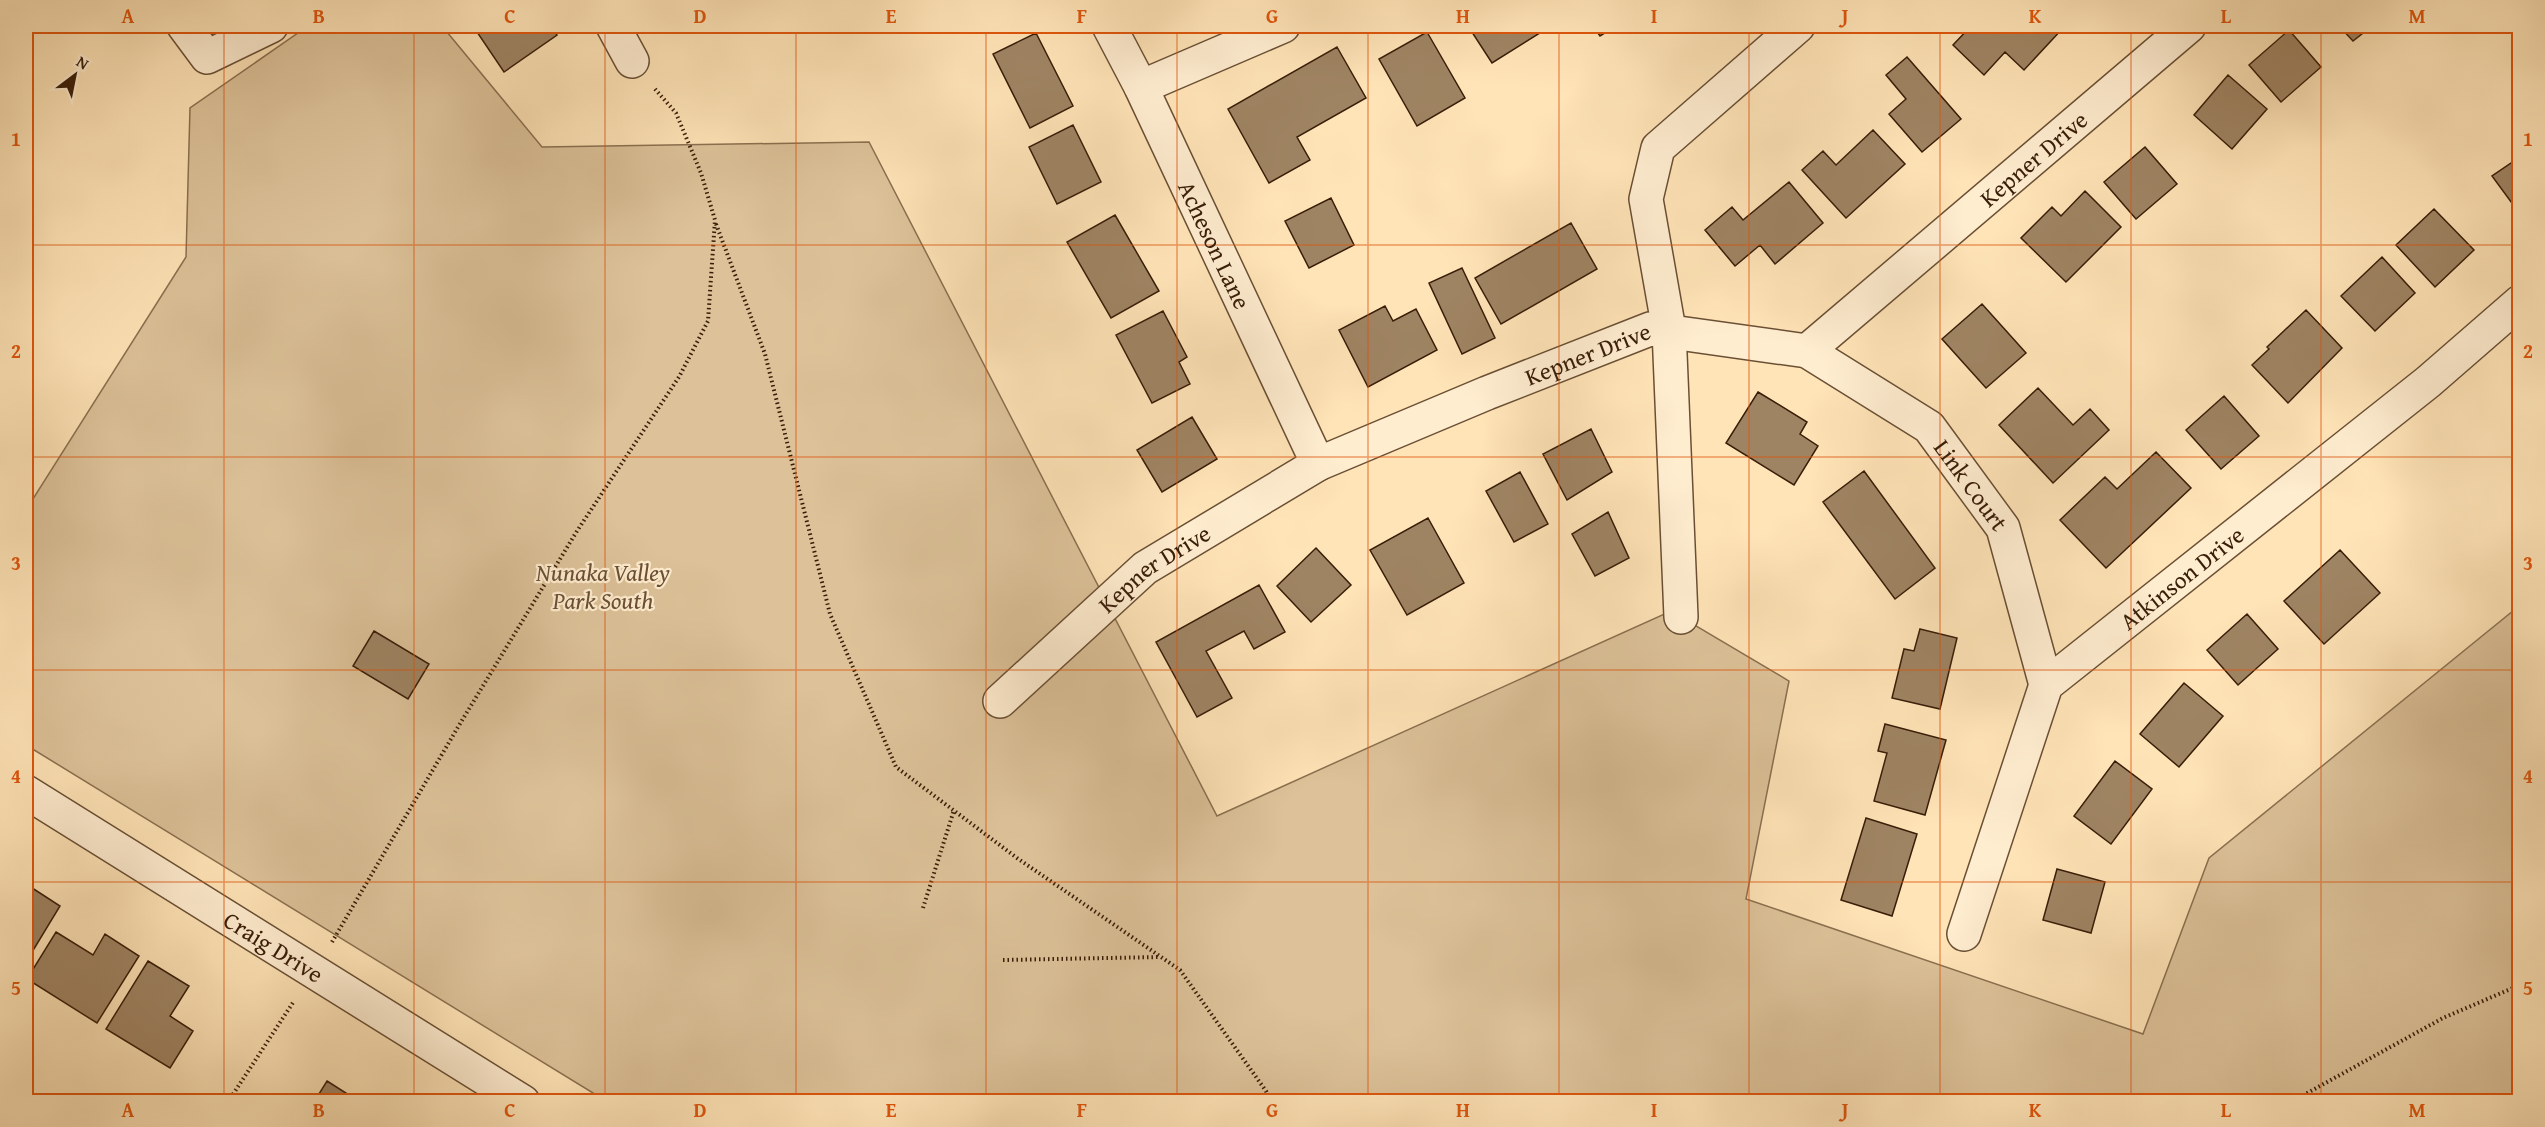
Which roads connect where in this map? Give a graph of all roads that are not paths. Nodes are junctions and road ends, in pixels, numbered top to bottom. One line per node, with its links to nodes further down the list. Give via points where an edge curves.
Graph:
1 (184, 26): 2 (street, via 207,57)
2 (271, 26)
3 (613, 26): 8 (street)
4 (1109, 26): 9 (street, Acheson Lane)
5 (1283, 26): 9 (street)
6 (1798, 26): 11 (street, via 1658,148 1646,199)
7 (2189, 26): 12 (street, Kepner Drive)
8 (632, 61)
9 (1140, 87): 13 (street, Acheson Lane)
10 (2520, 302): 15 (street, Atkinson Drive, via 2428,382)
11 (1670, 330): 12 (street, Kepner Drive); 13 (street, Kepner Drive, via 1650,329); 14 (street)
12 (1807, 351): 15 (street, Link Court, via 1929,427 2003,528)
13 (1318, 464): 16 (street, Kepner Drive, via 1145,568)
14 (1681, 617)
15 (2046, 685): 18 (street)
16 (1000, 701)
17 (26, 792): 19 (street, Craig Drive)
18 (1964, 934)
19 (523, 1101)

